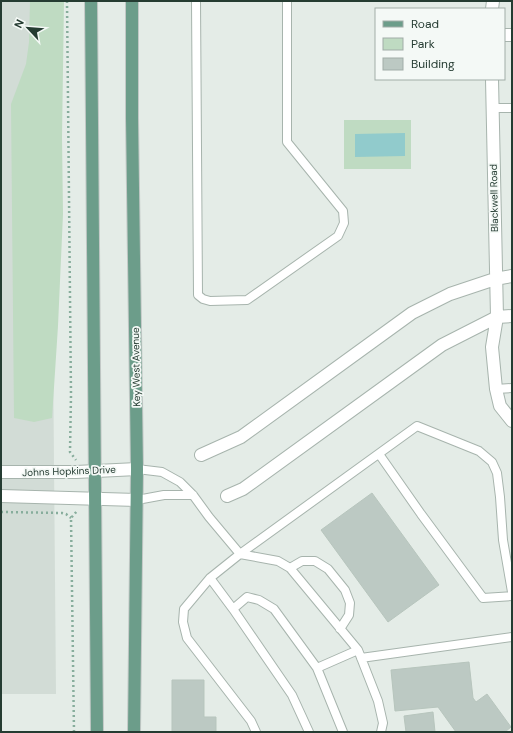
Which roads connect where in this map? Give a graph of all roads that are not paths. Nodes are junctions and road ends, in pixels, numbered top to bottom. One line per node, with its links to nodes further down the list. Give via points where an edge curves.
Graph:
1 (91, 1): 18 (main road)
2 (132, 1): 17 (main road, Key West Avenue)
3 (196, 1): 4 (lane, via 198,295 210,301 247,300 338,236 344,223 343,211 288,142)
4 (287, 1)
5 (492, 80): 6 (street, Blackwell Road)
6 (493, 108): 7 (lane); 9 (street, Blackwell Road)
7 (512, 108)
8 (512, 276): 9 (street)
9 (496, 279): 11 (street, Blackwell Road); 16 (street, via 450,294 412,313 241,437)
10 (512, 316): 11 (street)
11 (497, 317): 13 (street, Blackwell Road, via 492,347); 22 (street, via 442,345 243,489)
12 (512, 388): 13 (lane)
13 (496, 389): 14 (street, Blackwell Road, via 500,406)
14 (512, 421)
15 (379, 454): 25 (lane); 28 (lane, via 417,426 479,451 492,462 497,473 503,540); 29 (lane, via 484,598)
16 (201, 455)
17 (137, 469): 18 (street, Johns Hopkins Drive); 20 (lane, via 162,472 180,482); 24 (main road, Key West Avenue)
18 (95, 471): 19 (street, Johns Hopkins Drive); 23 (main road)
19 (1, 472)
20 (193, 495): 24 (lane, via 164,495); 25 (lane)
21 (1, 496): 23 (street)
22 (227, 496)
23 (95, 499): 24 (street); 36 (main road)
24 (137, 500): 35 (main road, Key West Avenue)
25 (240, 554): 26 (lane, via 278,561); 27 (lane)
26 (290, 568): 31 (lane); 31 (lane, via 302,561 315,561 328,569 345,590 350,603 349,615)
27 (210, 578): 30 (lane); 37 (lane, via 184,609 183,622 187,638 251,721)
28 (512, 592)
29 (512, 596)
30 (233, 609): 34 (lane, via 247,597 259,600 274,609); 38 (lane, via 292,695)
31 (340, 628): 33 (lane)
32 (512, 637): 33 (lane)
33 (360, 654): 34 (lane); 40 (lane, via 378,701 383,723)
34 (317, 668): 39 (lane)
35 (135, 731)
36 (97, 732)
37 (256, 732)
38 (309, 732)
39 (343, 732)
40 (381, 732)

